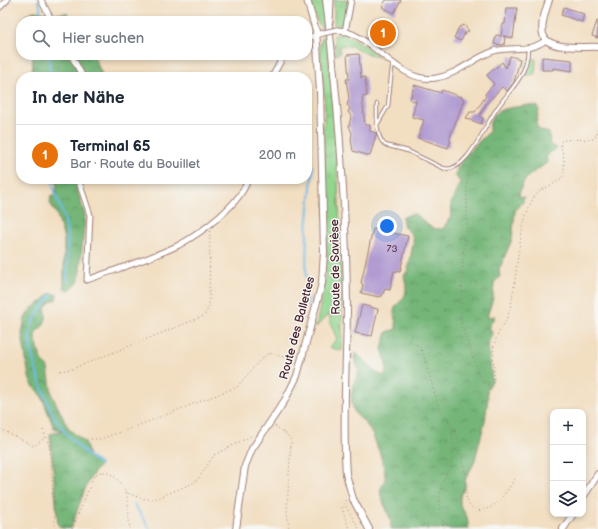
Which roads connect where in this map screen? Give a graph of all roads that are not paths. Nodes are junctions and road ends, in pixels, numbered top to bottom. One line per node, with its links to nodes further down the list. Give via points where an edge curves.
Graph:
1 (7, 0): 10 (street)
2 (41, 0): 9 (street)
3 (47, 0): 9 (street)
4 (306, 0): 12 (street, Route des Ballettes)
5 (326, 0): 14 (street, Route de Savièse)
6 (331, 0): 14 (street)
7 (351, 0): 15 (street)
8 (549, 0): 18 (street, via 542,34)
9 (44, 6): 11 (street)
10 (0, 7)
11 (49, 16)
12 (311, 16)
13 (312, 20): 16 (street, Route des Ballettes)
14 (329, 24): 34 (street, Route de Savièse, via 344,197 347,302 346,474 352,496)
15 (345, 32): 16 (street, bridge, via 337,30); 23 (street, via 355,36)
16 (316, 34): 17 (street); 33 (street, Route des Ballettes, via 321,109 324,264 319,297 301,362 290,390 252,449 245,466)
17 (312, 36)
18 (546, 40): 19 (street, via 557,45); 20 (street)
19 (598, 47)
20 (528, 49): 23 (street, via 494,51 456,71 434,79 419,77); 27 (lane, via 521,75 514,88 494,112 466,158 453,169 443,168 408,150 385,145)
21 (74, 60): 24 (street)
22 (281, 60): 25 (street)
23 (394, 64): 27 (lane, via 388,106)
24 (80, 72)
25 (275, 72)
26 (377, 104): 27 (lane)
27 (377, 123)
28 (80, 184): 29 (street, via 90,215 87,280 179,245 231,207)
29 (247, 184)
30 (598, 474): 31 (street)
31 (586, 492)
32 (571, 517): 35 (street)
33 (236, 529)
34 (369, 529)
35 (563, 529)

